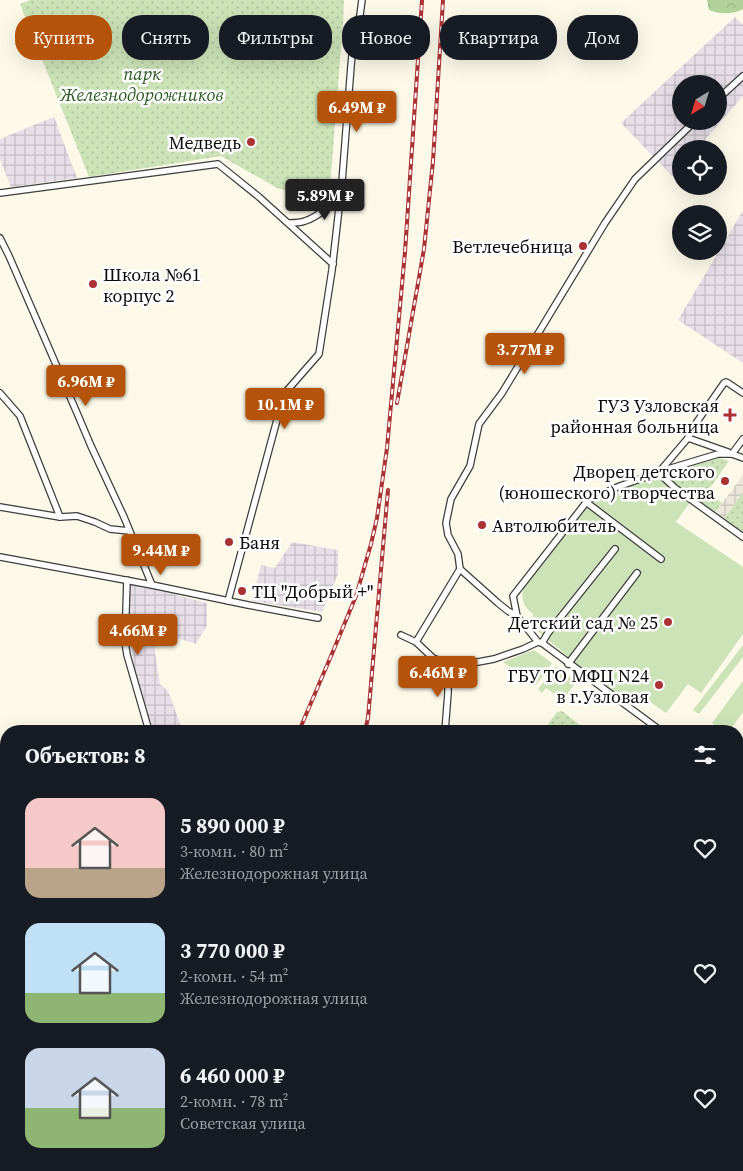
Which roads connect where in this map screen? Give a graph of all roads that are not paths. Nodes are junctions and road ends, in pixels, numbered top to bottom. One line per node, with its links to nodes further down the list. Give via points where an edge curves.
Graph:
1 (362, 0): 5 (street, via 351,66)
2 (743, 76): 3 (street)
3 (728, 90)
4 (686, 130): 25 (street, via 635,179 502,393 479,424 470,466 451,499 446,523)
5 (342, 189): 7 (street, via 328,207 306,221); 9 (street)
6 (0, 193): 7 (street, via 218,164)
7 (289, 223): 9 (street)
8 (1, 243): 20 (street)
9 (333, 264): 29 (street, via 319,354 284,394)
10 (0, 393): 19 (street, via 20,416)
11 (743, 393): 12 (street, via 724,383)
12 (688, 438): 14 (street); 16 (street)
13 (743, 439): 14 (street)
14 (732, 454): 15 (street); 16 (street, via 718,454)
15 (743, 458)
16 (659, 473): 17 (street); 21 (street)
17 (586, 502): 24 (street); 30 (street, via 514,596)
18 (0, 507): 19 (street)
19 (60, 516): 20 (street, via 77,516 110,529)
20 (129, 531): 28 (street)
21 (743, 537)
22 (614, 550): 34 (street)
23 (0, 557): 27 (street)
24 (661, 559)
25 (460, 569): 30 (street); 33 (street)
26 (637, 574): 36 (street)
27 (126, 580): 28 (street); 37 (street, via 125,642)
28 (152, 585): 29 (street)
29 (228, 601): 31 (street)
30 (517, 616): 34 (street)
31 (318, 618)
32 (401, 635): 33 (street)
33 (416, 642): 35 (street, via 434,658)
34 (540, 643): 35 (street, via 494,659); 36 (street)
35 (448, 664): 38 (street)
36 (568, 664): 39 (street)
37 (147, 725)
38 (445, 725)
39 (653, 725)

